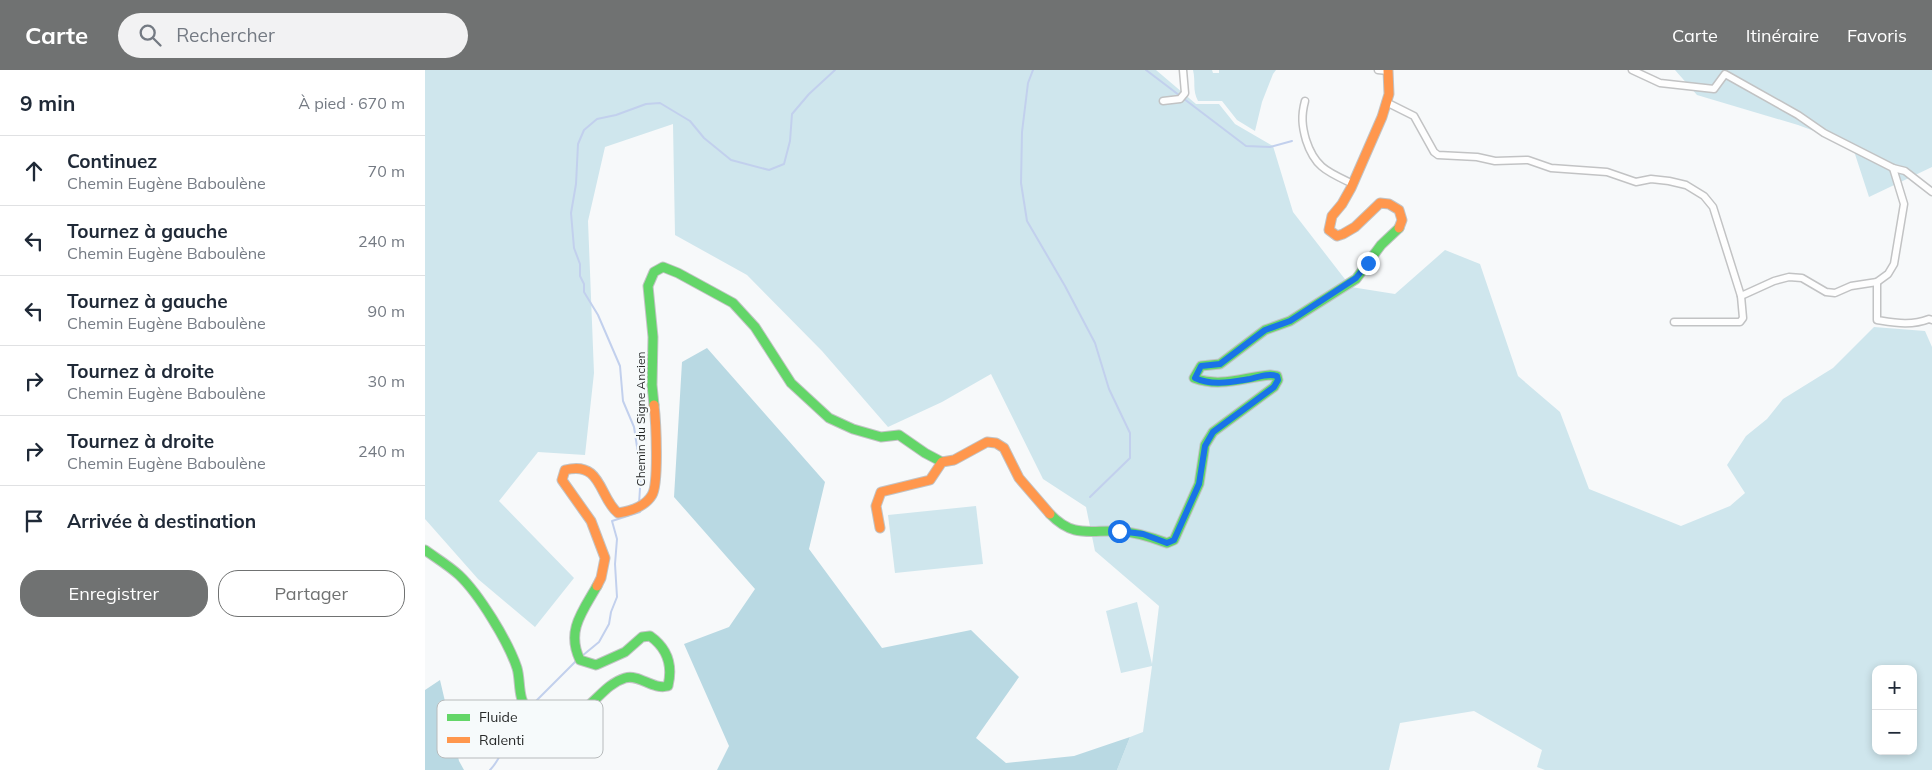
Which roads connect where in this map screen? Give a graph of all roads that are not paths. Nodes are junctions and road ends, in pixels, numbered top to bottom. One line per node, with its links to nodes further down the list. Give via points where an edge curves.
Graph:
1 (1183, 70): 5 (street, via 1182,96)
2 (1378, 70): 3 (street)
3 (1388, 70): 7 (street)
4 (1632, 70): 8 (street, via 1660,82 1713,89 1725,74 1824,133)
5 (1163, 101)
6 (1305, 101): 9 (street, via 1302,125 1314,161 1329,173)
7 (1386, 102): 9 (street); 12 (street, via 1414,116 1438,155 1495,161 1528,160 1551,168 1607,172 1637,182 1669,180 1686,185 1713,206)
8 (1893, 168): 10 (street, via 1905,171); 11 (street, via 1904,204 1893,264 1888,274)
9 (1353, 184): 15 (street, via 1332,216 1329,230 1337,236 1347,235 1369,210 1380,203 1399,210 1402,220 1399,230 1381,245 1356,278 1290,321 1265,330 1220,364 1201,366 1195,378 1207,383 1271,374 1278,380 1274,387 1213,432 1205,446 1199,484 1174,540 1167,543 1143,534 1079,532 1067,527 1030,492 1004,448 996,443 987,442 954,460)
10 (1932, 192)
11 (1877, 282): 12 (street, via 1851,286 1835,293 1826,292 1802,278 1789,277); 13 (street, via 1877,320 1903,324)
12 (1741, 296): 14 (street, via 1743,318 1740,322)
13 (1932, 320)
14 (1674, 322)
15 (942, 462): 16 (street, via 930,480 881,492 876,506); 19 (street, Chemin du Signe Ancien, via 899,436 881,437 829,418 791,383 755,327 733,303 678,272 663,267 654,272 648,286 655,415 655,489 651,500 643,506 618,513 612,509 600,482 589,473 578,468 567,469 562,480 591,521 605,558 601,578 576,623 574,647 580,660 596,664 625,652 642,637 651,636 665,650 670,680 669,686 657,687 638,677 626,678 613,683)
16 (880, 528)
17 (425, 550): 18 (street, Chemin du Signe Ancien, via 460,576 503,638 517,668)
18 (524, 700)
19 (595, 700)

